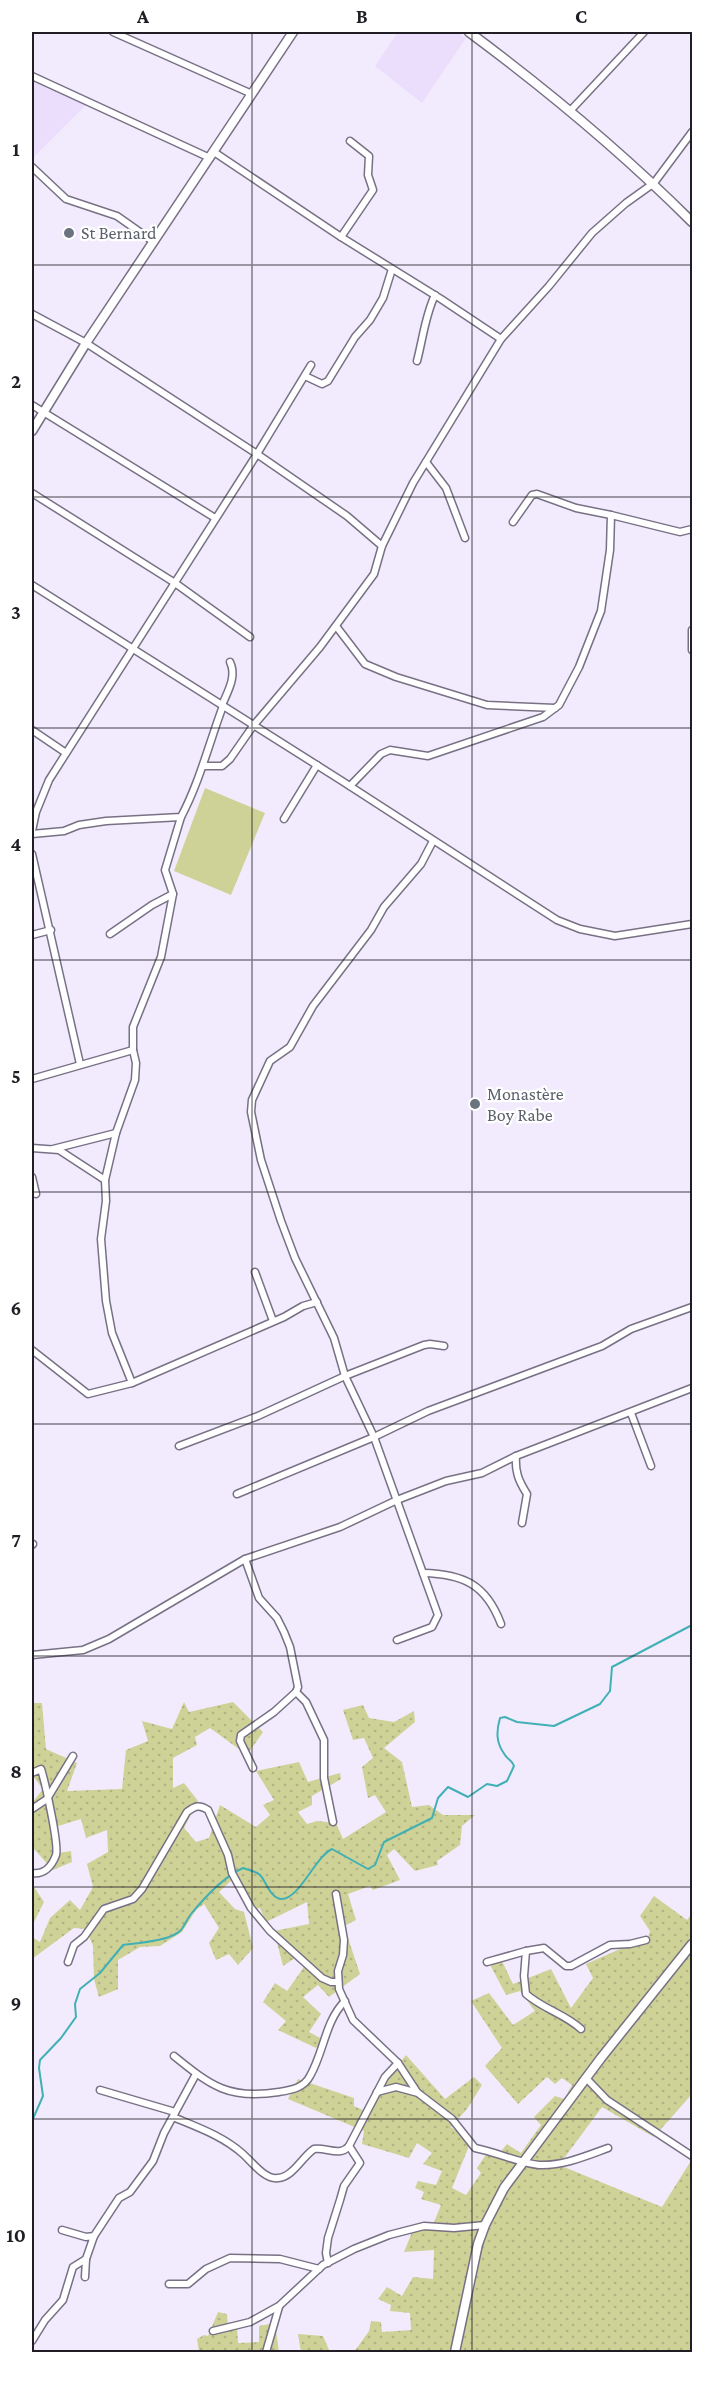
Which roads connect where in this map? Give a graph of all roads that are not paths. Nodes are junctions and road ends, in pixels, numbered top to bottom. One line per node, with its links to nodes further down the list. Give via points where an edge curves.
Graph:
1 (113, 32): 6 (street)
2 (293, 32): 6 (main road)
3 (472, 32): 7 (main road)
4 (644, 32): 7 (street)
5 (32, 76): 10 (street)
6 (252, 94): 10 (main road)
7 (570, 111): 12 (main road)
8 (693, 132): 12 (street)
9 (350, 141): 14 (street, via 369,156 368,174 373,190)
10 (212, 155): 14 (street); 15 (main road)
11 (32, 167): 15 (street, via 66,199 117,216)
12 (654, 183): 13 (main road); 19 (street, via 592,233)
13 (693, 222)
14 (341, 237): 16 (street)
15 (154, 242): 20 (main road)
16 (392, 269): 17 (street); 23 (street, via 383,298 328,381 322,384)
17 (435, 295): 19 (street); 21 (street, via 425,316)
18 (32, 314): 20 (street)
19 (501, 339): 28 (street)
20 (86, 343): 25 (main road); 27 (street)
21 (417, 361)
22 (310, 365): 23 (street)
23 (304, 376): 27 (street)
24 (32, 405): 25 (street)
25 (43, 412): 26 (main road); 31 (street)
26 (32, 431)
27 (257, 454): 31 (street); 35 (street, via 347,516)
28 (426, 462): 34 (street, via 446,488); 35 (street)
29 (32, 493): 36 (street)
30 (610, 515): 32 (street, via 537,494 532,495); 33 (street, via 680,532); 45 (street, via 610,550 601,611 579,667)
31 (215, 518): 36 (street)
32 (513, 522)
33 (693, 529)
34 (465, 538)
35 (382, 546): 38 (street, via 374,574)
36 (175, 583): 40 (street); 41 (street)
37 (32, 585): 41 (street)
38 (336, 626): 45 (street, via 365,664 396,677 487,705); 46 (street)
39 (693, 630): 42 (street)
40 (250, 637)
41 (133, 648): 44 (street); 48 (street)
42 (693, 650)
43 (230, 662): 44 (street, via 232,678)
44 (223, 705): 46 (street); 50 (street)
45 (555, 708): 51 (street, via 543,717 428,756 390,750 381,754)
46 (253, 726): 49 (street); 50 (street, via 222,766)
47 (32, 730): 48 (street)
48 (66, 753): 54 (street, via 49,780)
49 (317, 765): 51 (street); 53 (street)
50 (204, 766): 52 (street)
51 (350, 786): 55 (street)
52 (182, 817): 54 (street, via 106,821 64,831); 57 (street, via 165,870)
53 (285, 819)
54 (32, 832)
55 (433, 841): 58 (street, via 557,920 580,928 615,936); 72 (street, via 421,864 384,907 313,1006 290,1047 270,1061 252,1100 261,1160 295,1258)
56 (32, 854): 59 (street)
57 (173, 894): 60 (street); 62 (street, via 161,957 133,1027)
58 (693, 924)
59 (51, 930): 61 (street); 63 (street)
60 (110, 934)
61 (32, 935)
62 (133, 1050): 63 (street); 65 (street, via 135,1080)
63 (80, 1064): 64 (street)
64 (32, 1079)
65 (116, 1133): 67 (street); 69 (street)
66 (32, 1148): 67 (street)
67 (52, 1149): 69 (street)
68 (32, 1177): 70 (street)
69 (105, 1180): 78 (street, via 101,1239 106,1301 112,1333)
70 (36, 1194)
71 (255, 1272): 74 (street)
72 (317, 1302): 74 (street); 77 (street, via 334,1338)
73 (693, 1307): 81 (street, via 632,1329 602,1346 428,1411)
74 (273, 1321): 78 (street)
75 (444, 1346): 77 (street, via 424,1345)
76 (32, 1350): 78 (street, via 88,1394)
77 (345, 1376): 81 (street); 82 (street, via 258,1416)
78 (132, 1383)
79 (693, 1388): 80 (street)
80 (631, 1413): 83 (street); 84 (street)
81 (374, 1437): 85 (street); 86 (street)
82 (179, 1446)
83 (516, 1456): 86 (street, via 482,1473 446,1481); 87 (street, via 515,1469 526,1494)
84 (651, 1466)
85 (237, 1494)
86 (397, 1500): 88 (street, via 340,1527); 89 (street)
87 (522, 1523)
88 (245, 1559): 92 (street, via 108,1639 83,1650); 93 (street, via 259,1598 277,1618 290,1647)
89 (423, 1573): 90 (street, via 466,1580 488,1599); 91 (street, via 437,1620 432,1627)
90 (501, 1624)
91 (397, 1641)
92 (32, 1655)
93 (296, 1692): 95 (street, via 241,1736); 99 (street, via 306,1702 324,1740 324,1778)
94 (73, 1756): 97 (street)
95 (253, 1768)
96 (32, 1773): 97 (street, via 40,1769)
97 (47, 1799): 98 (street); 100 (street, via 57,1853 50,1868)
98 (32, 1809)
99 (333, 1822)
100 (32, 1873)
101 (336, 1894): 107 (street, via 344,1940)
102 (646, 1940): 104 (street, via 610,1945 572,1966 566,1966 544,1948)
103 (693, 1944): 113 (main road)
104 (526, 1951): 106 (street); 109 (street, via 526,1994)
105 (68, 1962): 107 (street, via 74,1945 104,1909 133,1899 142,1889 187,1812 202,1806 208,1810 228,1854 232,1873 251,1908 270,1931 322,1978)
106 (487, 1962)
107 (338, 1982): 108 (street)
108 (345, 2001): 111 (street, via 353,2020); 112 (street, via 332,2017 310,2077 302,2086 245,2095 229,2092)
109 (581, 2029)
110 (174, 2056): 112 (street)
111 (398, 2062): 115 (street); 116 (street)
112 (196, 2074): 117 (street)
113 (586, 2078): 120 (street, via 607,2100); 121 (main road)
114 (100, 2090): 117 (street)
115 (377, 2092): 116 (street, via 396,2087); 118 (street)
116 (418, 2093): 121 (street, via 452,2119 475,2148)
117 (174, 2115): 118 (street, via 228,2143 269,2177 287,2174 314,2149 339,2151); 124 (street, via 153,2161 130,2192 118,2198)
118 (350, 2146): 126 (street, via 360,2163 344,2187 328,2238)
119 (608, 2148): 121 (street, via 560,2164)
120 (693, 2156)
121 (522, 2162): 122 (main road)
122 (485, 2225): 126 (street, via 409,2229 354,2248); 134 (main road)
123 (62, 2230): 124 (street)
124 (94, 2236): 125 (street)
125 (86, 2259): 128 (street); 132 (street, via 73,2267 63,2300)
126 (328, 2262): 127 (street)
127 (319, 2269): 129 (street, via 280,2259 230,2258 206,2269 189,2284); 130 (street)
128 (85, 2277)
129 (169, 2284)
130 (279, 2307): 131 (street, via 250,2322); 133 (street)
131 (213, 2331)
132 (32, 2341)
133 (266, 2352)
134 (455, 2352)

